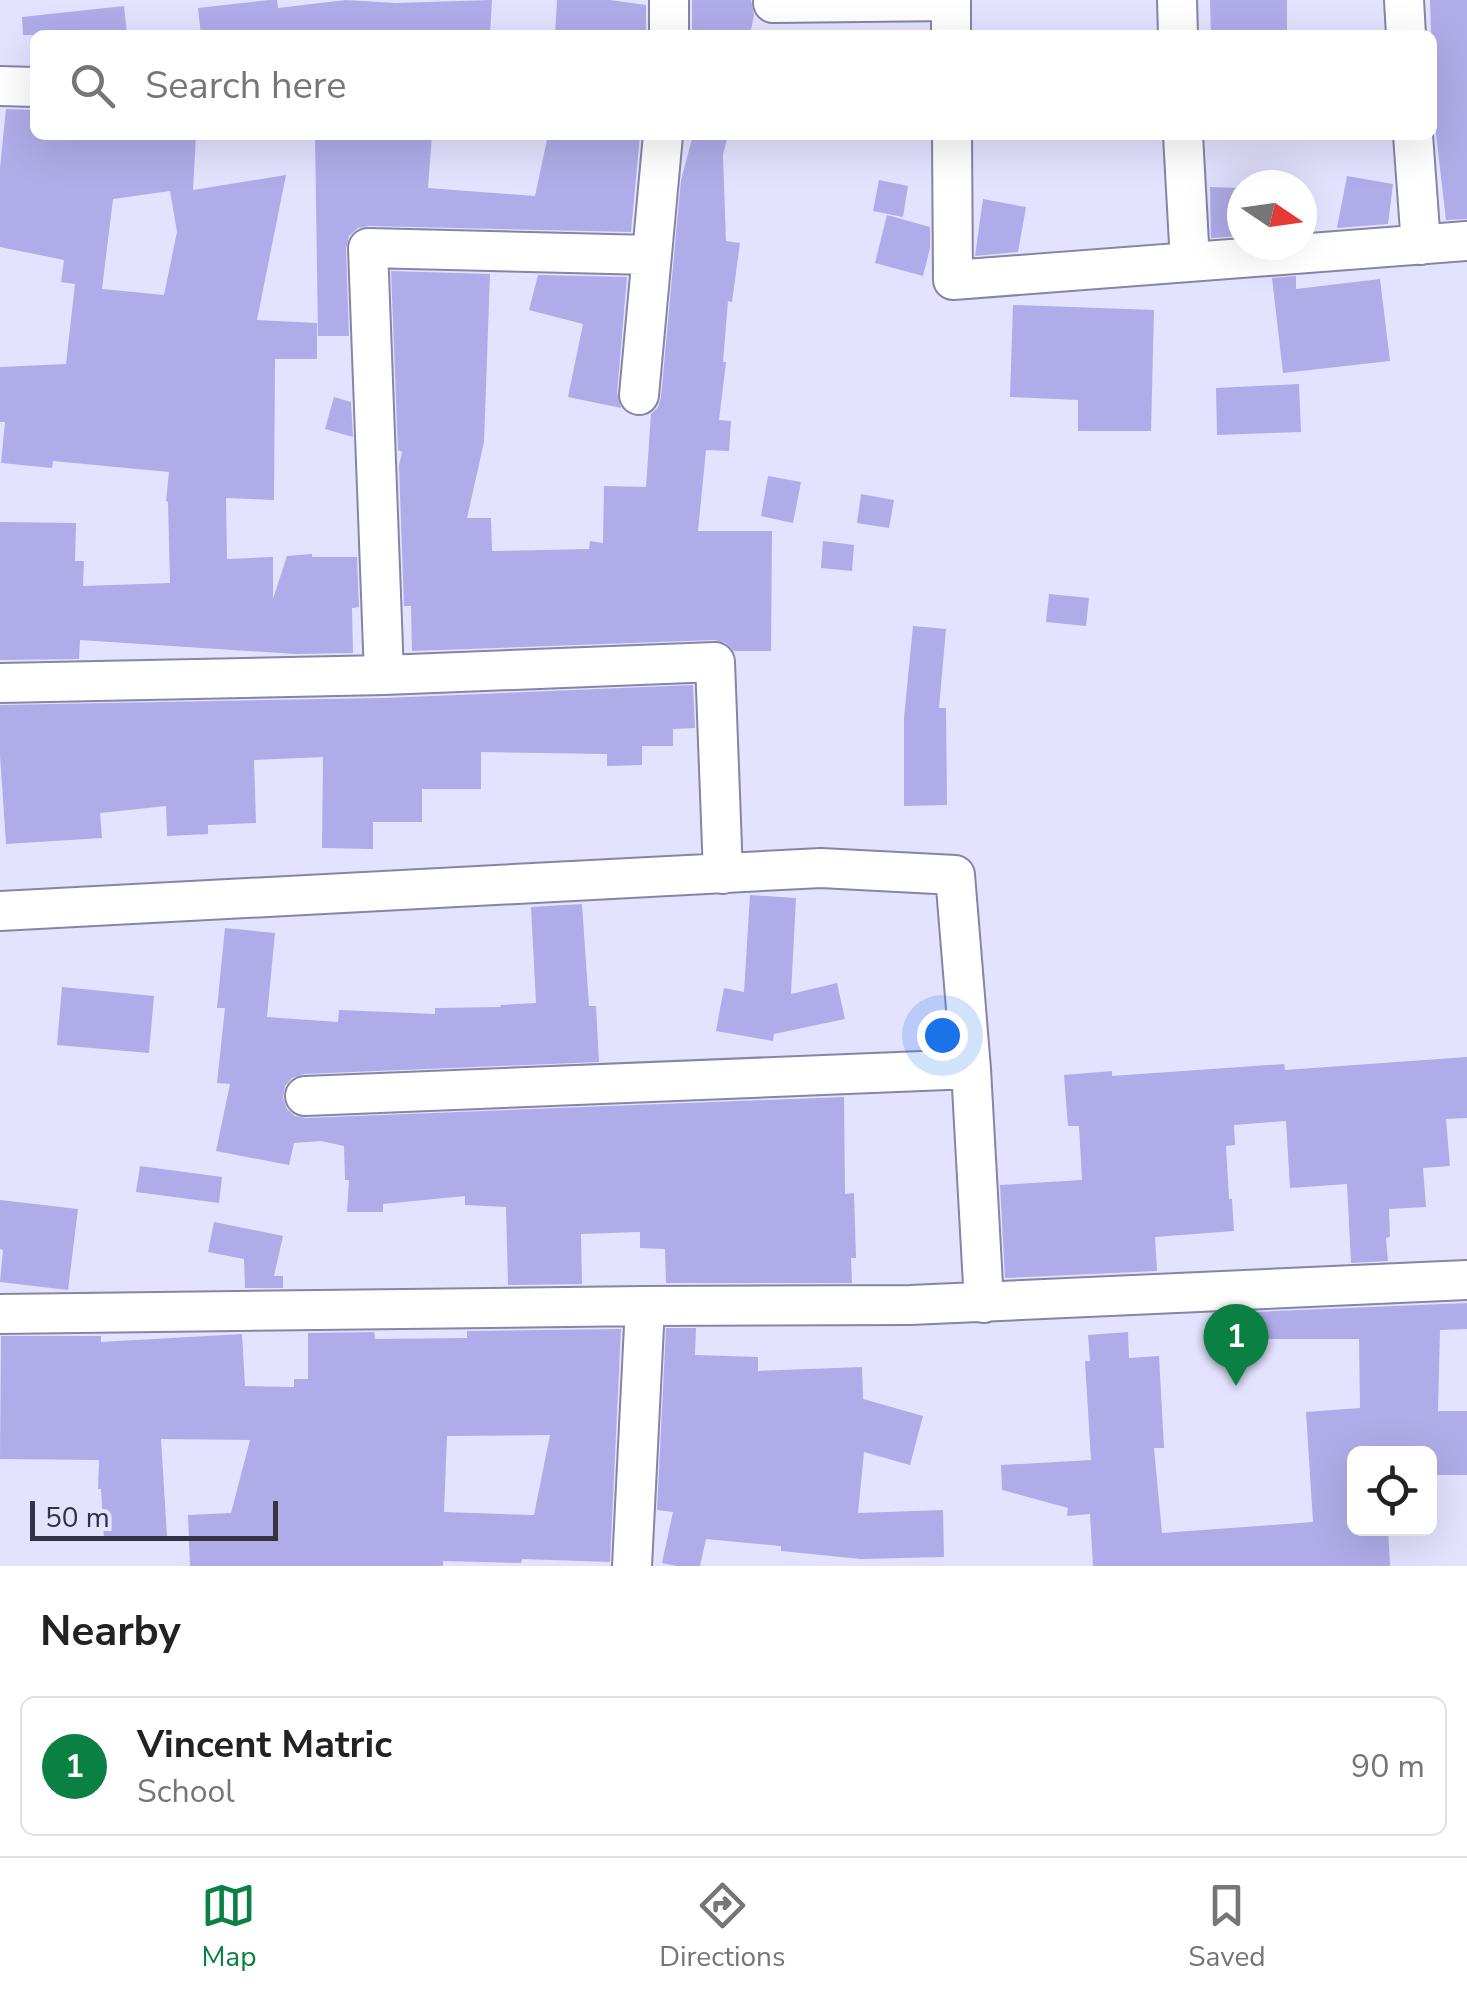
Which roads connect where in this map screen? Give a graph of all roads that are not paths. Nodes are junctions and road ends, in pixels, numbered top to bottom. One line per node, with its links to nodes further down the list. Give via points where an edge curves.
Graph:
1 (669, 0): 6 (street)
2 (1177, 0): 8 (street)
3 (1404, 0): 9 (street)
4 (951, 1): 5 (street); 7 (street)
5 (773, 4)
6 (668, 30)
7 (951, 30)
8 (1178, 30)
9 (1406, 30)
10 (0, 86): 11 (street)
11 (30, 87)
12 (662, 140): 18 (street)
13 (952, 140): 19 (street, via 953,280)
14 (1184, 140): 19 (street)
15 (1413, 140): 17 (street)
16 (1467, 241): 17 (street)
17 (1420, 245): 19 (street)
18 (651, 255): 20 (street); 21 (street, via 368,248)
19 (1190, 262)
20 (638, 395)
21 (384, 675): 22 (street); 23 (street, via 716,662)
22 (0, 683)
23 (723, 874): 24 (street); 25 (street, via 822,868 955,874)
24 (0, 912)
25 (970, 1068): 26 (street); 28 (street)
26 (305, 1096)
27 (1467, 1280): 28 (street)
28 (984, 1302): 29 (street)
29 (645, 1306): 30 (street); 31 (street)
30 (0, 1314)
31 (632, 1566)

